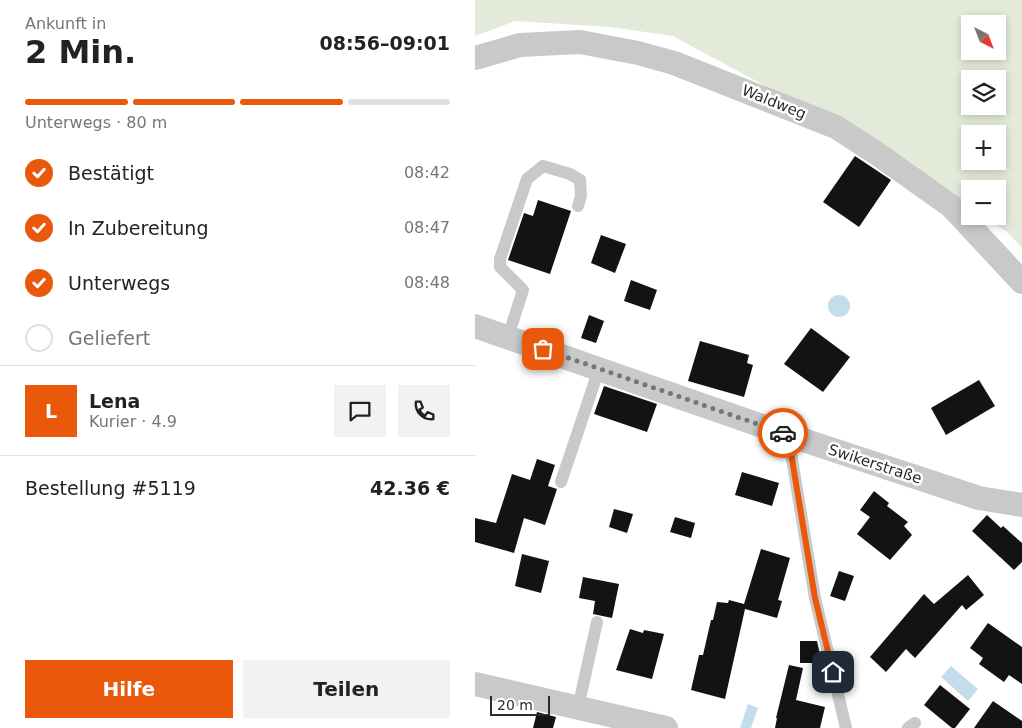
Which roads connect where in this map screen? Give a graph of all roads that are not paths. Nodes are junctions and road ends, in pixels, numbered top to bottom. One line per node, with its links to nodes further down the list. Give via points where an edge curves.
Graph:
1 (475, 58): 3 (street, Waldweg, via 520,45 580,42 628,51 674,63 835,127 951,206)
2 (578, 206): 5 (lane, via 580,180 570,174 543,166 527,179 500,259 500,266 523,290)
3 (1022, 282)
4 (475, 326): 5 (street, Swikerstraße)
5 (508, 338): 6 (street, Swikerstraße)
6 (599, 369): 7 (street, Swikerstraße); 8 (lane)
7 (788, 435): 9 (street, Swikerstraße, via 979,498); 14 (lane, via 815,598)
8 (561, 482)
9 (1022, 505)
10 (597, 622): 12 (lane)
11 (475, 684): 12 (street)
12 (578, 708): 13 (street)
13 (666, 728)
14 (846, 728)

